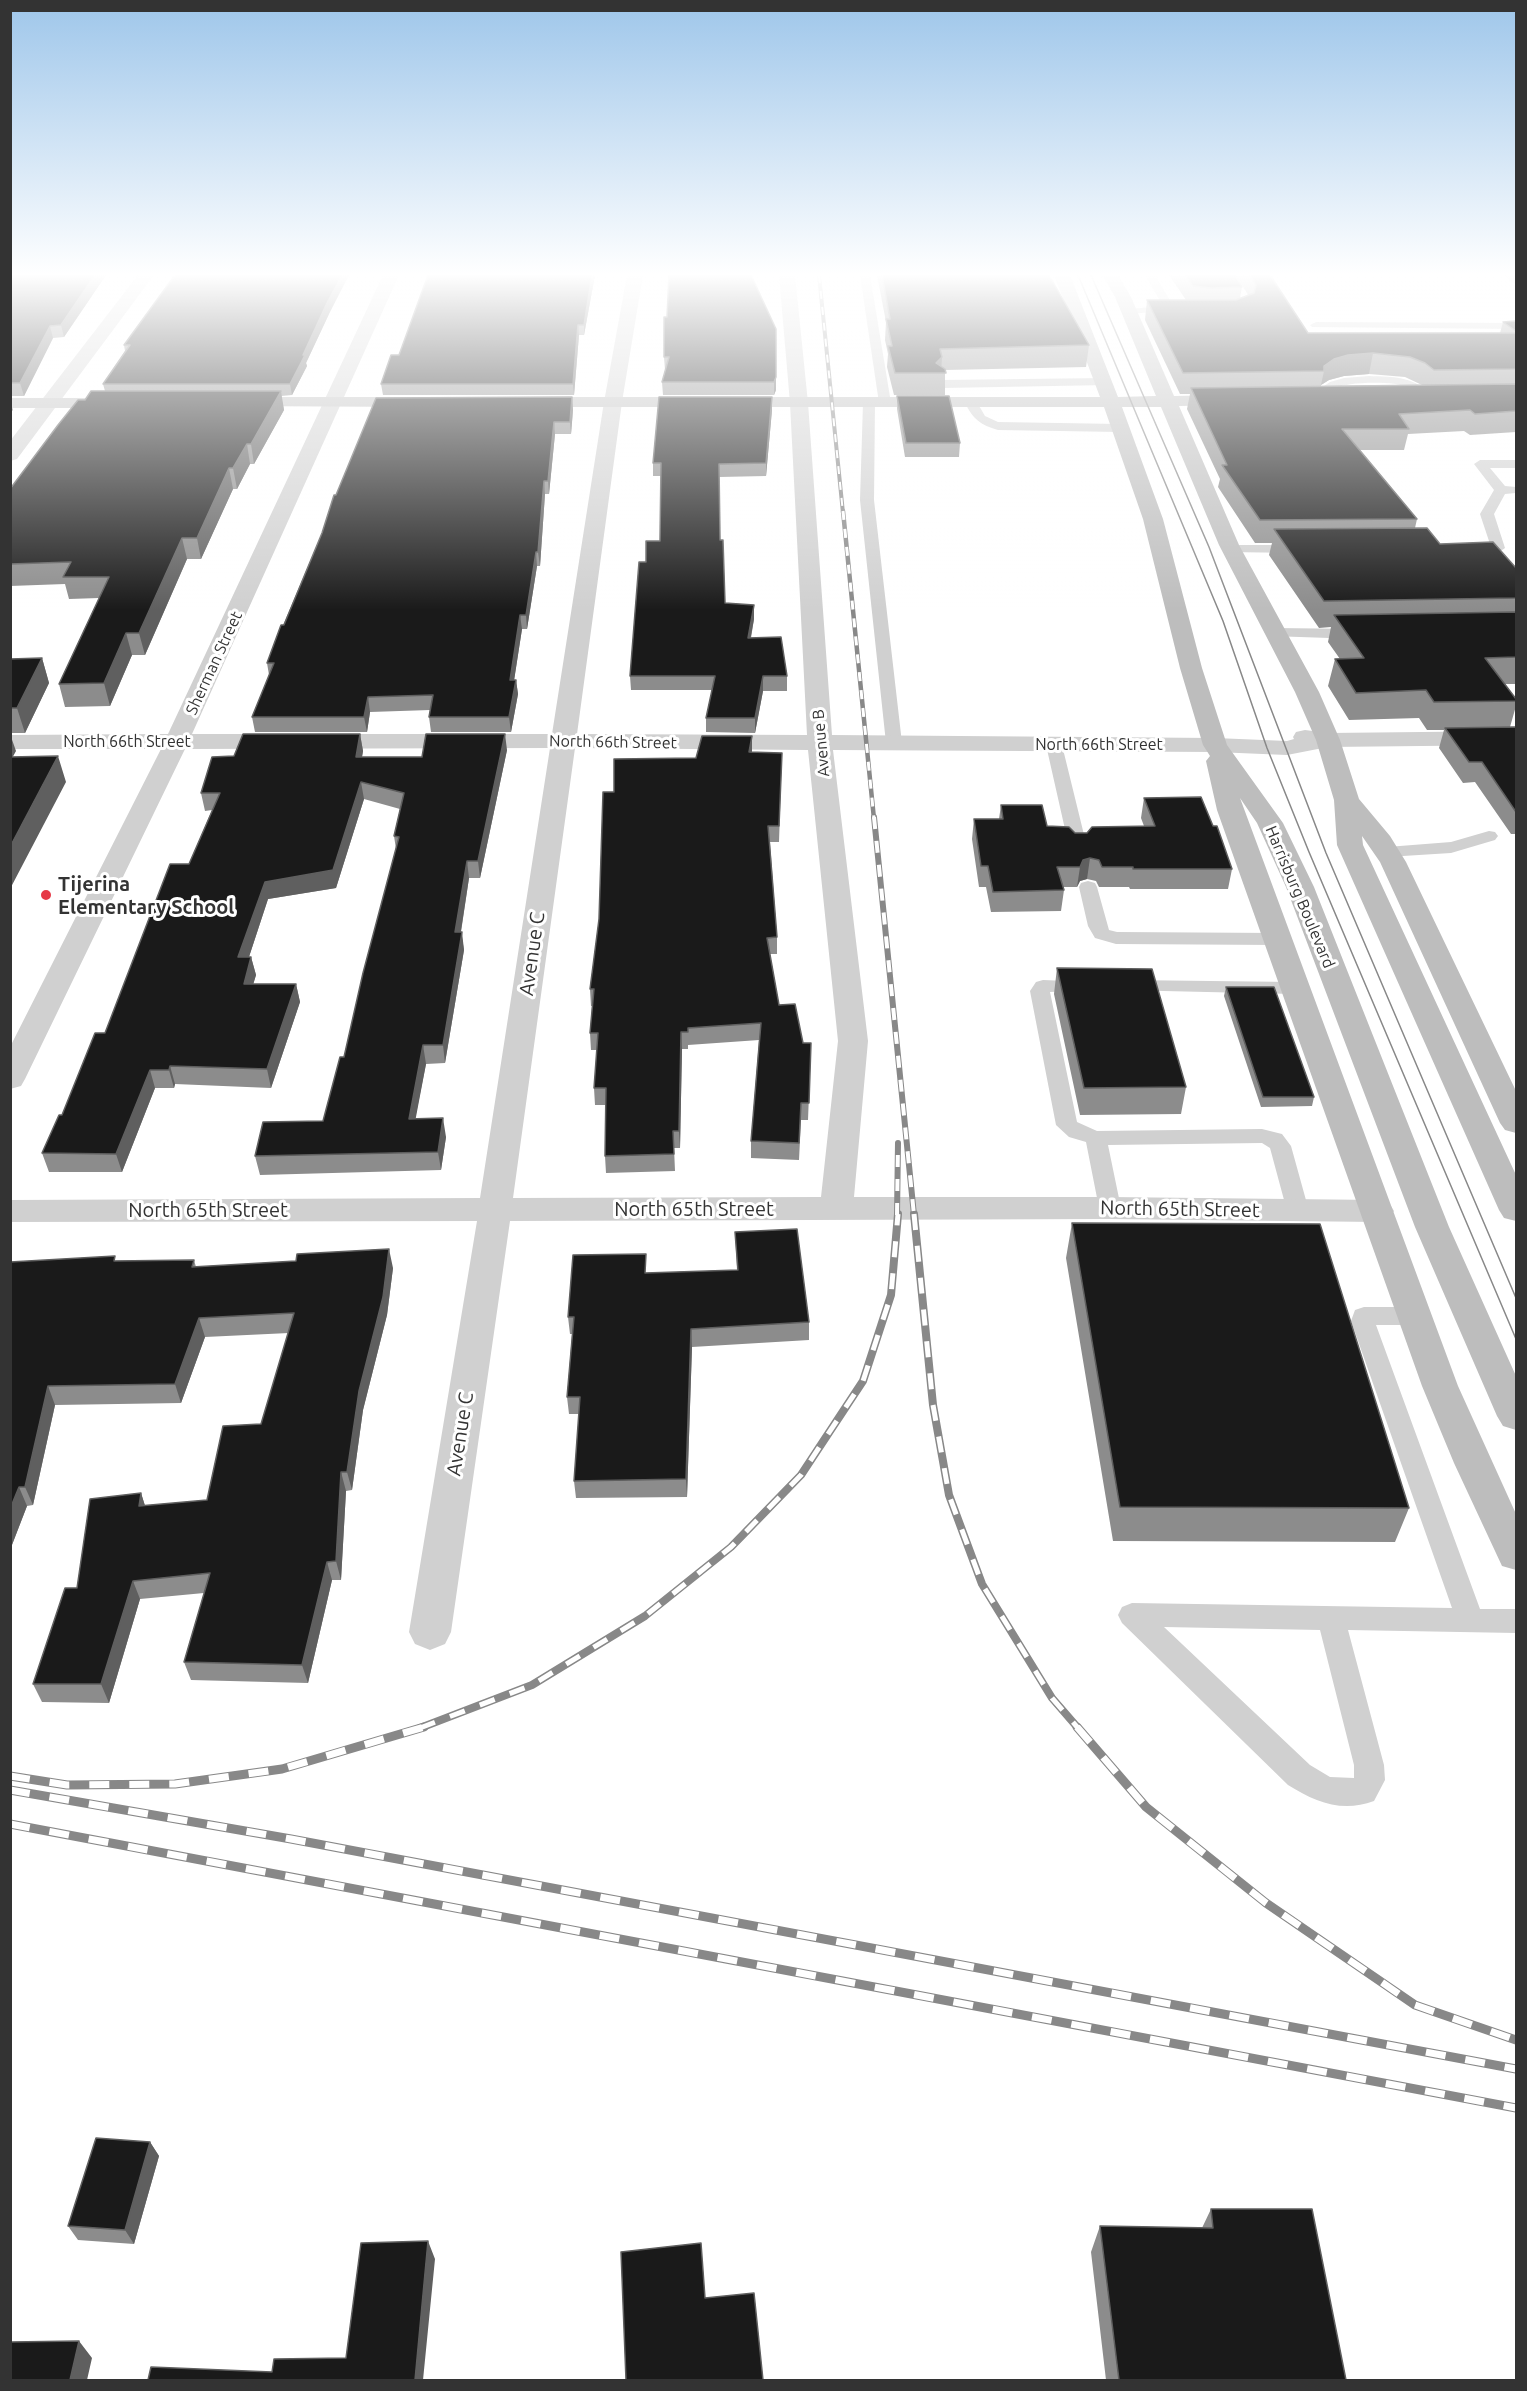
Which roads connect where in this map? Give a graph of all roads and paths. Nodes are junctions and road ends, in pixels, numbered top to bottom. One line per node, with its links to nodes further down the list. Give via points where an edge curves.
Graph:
1 (60, 387): 25 (street)
2 (339, 387): 18 (street, Sherman Street)
3 (617, 387): 21 (street, Avenue C)
4 (797, 387): 27 (street, Avenue B)
5 (875, 387): 28 (lane)
6 (1106, 387): 23 (main road, Harrisburg Boulevard)
7 (1161, 387): 16 (main road)
8 (1328, 387): 15 (lane)
9 (1414, 387): 11 (lane)
10 (1391, 398): 11 (main road)
11 (1427, 398): 12 (main road)
12 (1449, 398)
13 (1249, 399): 16 (main road)
14 (1308, 399): 15 (main road)
15 (1337, 399)
16 (1167, 400): 23 (main road); 34 (main road)
17 (214, 402): 18 (main road)
18 (332, 402): 19 (main road); 41 (street, Sherman Street)
19 (437, 402)
20 (506, 402): 21 (main road)
21 (614, 402): 27 (main road); 42 (street, Avenue C)
22 (971, 402): 23 (main road); 28 (main road); 29 (lane, via 981,420 998,426)
23 (1111, 402): 29 (main road, Harrisburg Boulevard)
24 (10, 403): 25 (main road)
25 (47, 403): 26 (main road); 30 (street)
26 (143, 403)
27 (799, 403): 28 (main road); 45 (street, Avenue B)
28 (877, 403): 44 (lane, via 867,500)
29 (1120, 428): 47 (main road, Harrisburg Boulevard, via 1153,519)
30 (10, 455)
31 (1516, 464): 32 (lane, via 1480,464)
32 (1502, 490): 33 (lane); 36 (lane, via 1487,514 1497,549)
33 (1516, 490)
34 (1232, 549): 35 (lane); 37 (main road)
35 (1308, 549)
36 (1450, 549)
37 (1275, 633): 38 (lane); 40 (main road)
38 (1370, 633)
39 (1516, 738): 40 (street, North 66th Street)
40 (1328, 740): 47 (street, North 66th Street, via 1287,748); 48 (main road)
41 (177, 741): 42 (street, North 66th Street); 43 (street, North 66th Street); 55 (street, Sherman Street)
42 (563, 741): 45 (street, North 66th Street); 60 (street, Avenue C)
43 (10, 742)
44 (894, 743): 45 (street, North 66th Street); 46 (street, North 66th Street)
45 (820, 744): 59 (street, Avenue B, via 853,1041)
46 (1054, 745): 47 (street, North 66th Street); 50 (lane)
47 (1215, 745): 53 (main road, via 1230,810); 66 (main road, Harrisburg Boulevard, via 1270,823 1300,888 1431,1227)
48 (1347, 800): 51 (main road); 61 (main road, via 1350,845)
49 (1489, 836): 51 (lane, via 1469,845)
50 (1078, 847)
51 (1387, 852): 56 (main road)
52 (1088, 887): 53 (lane, via 1097,926 1102,934 1116,938)
53 (1276, 939): 54 (main road)
54 (1294, 988): 57 (lane, via 1043,986 1040,991 1067,1125); 64 (main road)
55 (10, 1078)
56 (1515, 1115)
57 (1096, 1138): 58 (lane); 63 (lane, via 1274,1139 1280,1146)
58 (1110, 1208): 59 (street, North 65th Street); 63 (street, North 65th Street)
59 (836, 1209): 60 (street, North 65th Street)
60 (495, 1210): 62 (street, North 65th Street); 71 (street, Avenue C)
61 (1516, 1210)
62 (10, 1211)
63 (1298, 1211): 64 (street, North 65th Street)
64 (1377, 1211): 65 (main road)
65 (1414, 1316): 67 (main road, via 1440,1386); 69 (lane, via 1372,1314 1364,1316 1363,1321)
66 (1516, 1416)
67 (1516, 1554)
68 (1331, 1618): 68 (lane, via 1273,1617 1132,1615 1299,1775 1322,1790 1344,1794 1363,1791 1370,1780 1369,1765); 69 (lane)
69 (1471, 1620): 70 (lane)
70 (1516, 1621)
71 (430, 1632)

